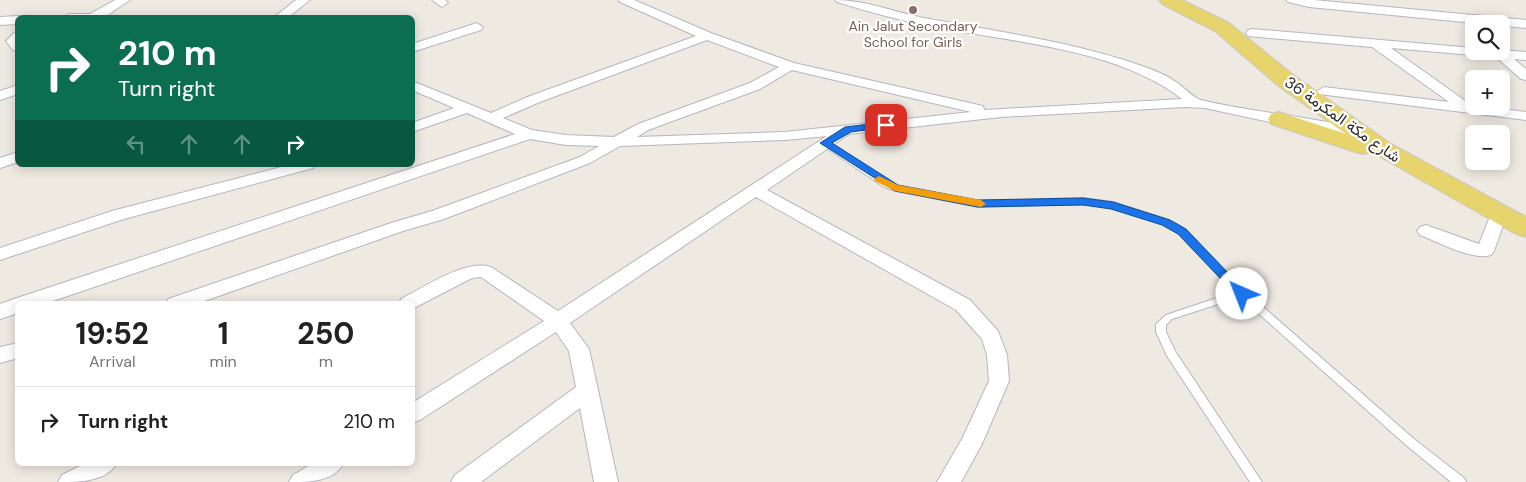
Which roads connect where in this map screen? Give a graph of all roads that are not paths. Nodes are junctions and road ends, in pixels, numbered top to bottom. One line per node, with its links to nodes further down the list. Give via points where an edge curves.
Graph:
1 (123, 0): 8 (street)
2 (304, 0): 9 (street)
3 (624, 0): 15 (street)
4 (842, 0): 28 (street, via 917,20 1043,41 1098,55 1158,77)
5 (1168, 0): 26 (main road, شارع مكة المكرمة 36, via 1222,27)
6 (1192, 0): 14 (main road, شارع مكة المكرمة 36)
7 (1292, 0): 12 (street)
8 (99, 15)
9 (283, 15)
10 (0, 20): 11 (street)
11 (15, 20)
12 (1526, 24)
13 (477, 27): 17 (street)
14 (1252, 33): 16 (street); 26 (main road, شارع مكة المكرمة 36, via 1297,72)
15 (707, 36): 22 (street); 35 (street)
16 (1375, 43): 18 (street); 29 (street)
17 (415, 47)
18 (1465, 51)
19 (1510, 55): 20 (street)
20 (1526, 56)
21 (1506, 60): 23 (street)
22 (790, 66): 32 (street, via 942,103); 42 (street, via 755,86 643,127)
23 (1526, 76)
24 (415, 86): 30 (street)
25 (15, 90): 27 (street)
26 (1314, 93): 31 (street); 36 (main road, via 1298,112); 37 (main road, شارع مكة المكرمة 36)
27 (0, 96)
28 (1195, 103): 32 (street); 36 (street)
29 (1465, 107)
30 (467, 108): 35 (street); 38 (street)
31 (1465, 109)
32 (1001, 113): 39 (street)
33 (1510, 114): 34 (street)
34 (1526, 116)
35 (491, 118): 40 (street)
36 (1279, 119): 37 (street, via 1312,128); 47 (main road)
37 (1361, 125): 47 (main road, شارع مكة المكرمة 36); 50 (main road, via 1383,142 1434,171 1456,177)
38 (415, 127)
39 (848, 129): 41 (street); 43 (street)
40 (528, 134): 42 (street, via 566,140); 56 (street)
41 (785, 136): 42 (street); 44 (street)
42 (616, 142): 57 (street, via 585,160 488,198)
43 (825, 143): 44 (street); 55 (lane, via 895,188 978,204 1083,201 1113,205 1166,222 1182,231)
44 (806, 156): 49 (street)
45 (15, 158): 46 (street)
46 (0, 163)
47 (1406, 163): 51 (main road, شارع مكة المكرمة 36)
48 (299, 167): 54 (street, via 118,215)
49 (755, 190): 61 (street); 72 (street, via 963,305 991,336 997,355 999,381 971,444)
50 (1526, 213)
51 (1499, 214): 52 (main road, شارع مكة المكرمة 36); 53 (street, via 1485,250 1479,251)
52 (1526, 228)
53 (1426, 231)
54 (0, 254)
55 (1242, 294): 73 (lane, via 1169,317 1160,324 1171,354); 74 (lane)
56 (31, 301)
57 (185, 301)
58 (414, 301): 61 (street, via 466,274 485,271)
59 (15, 307): 60 (street)
60 (0, 312)
61 (558, 321): 64 (street, via 579,349); 65 (street)
62 (15, 351): 63 (street)
63 (0, 355)
64 (587, 391): 70 (street); 71 (street)
65 (415, 412)
66 (101, 466): 68 (street)
67 (329, 466): 69 (street)
68 (70, 482)
69 (301, 482)
70 (463, 482)
71 (606, 482)
72 (949, 482)
73 (1256, 482)
74 (1460, 482)

